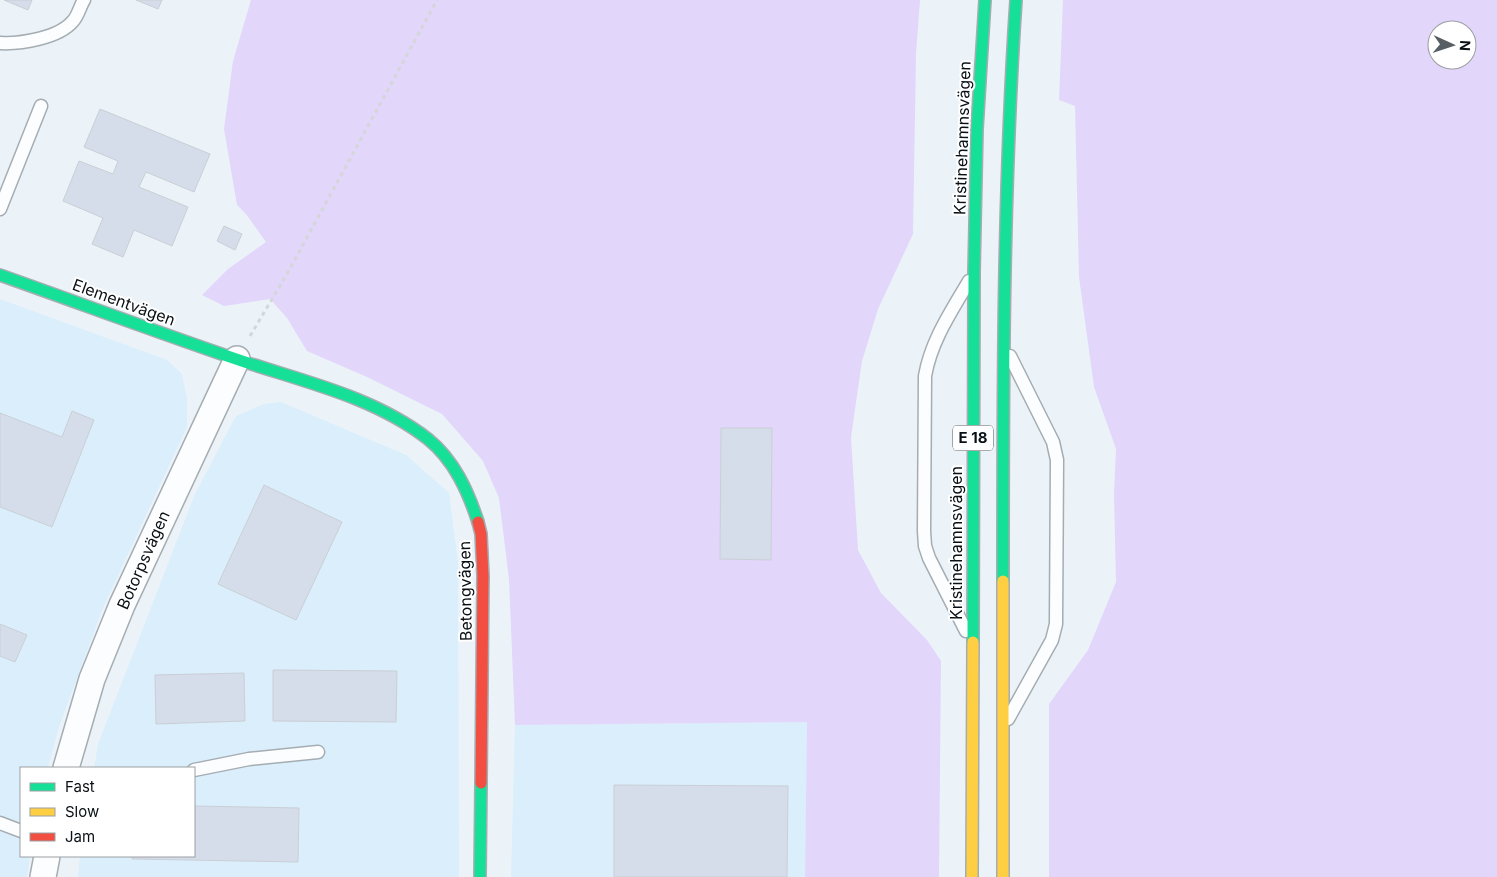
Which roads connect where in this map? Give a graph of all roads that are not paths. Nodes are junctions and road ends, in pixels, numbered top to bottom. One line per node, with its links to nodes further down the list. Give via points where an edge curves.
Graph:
1 (84, 0): 4 (lane, via 73,22 51,36)
2 (985, 0): 7 (main road, Kristinehamnsvägen / E 18, via 977,129)
3 (1016, 0): 9 (main road, E 18, via 1006,196)
4 (0, 43)
5 (41, 106): 6 (lane)
6 (0, 209)
7 (974, 272): 11 (main road, Kristinehamnsvägen / E 18); 11 (lane, E 18, via 928,359 924,531 929,558)
8 (0, 275): 10 (main road, Elementvägen)
9 (1003, 344): 12 (main road, E 18); 12 (lane, E 18, via 1053,442 1057,460 1058,505 1056,624 1052,640)
10 (237, 359): 14 (street, Botorpsvägen, via 122,605 92,679); 20 (main road, Betongvägen, via 321,385 394,416 429,440 455,468 472,500 481,534 483,576)
11 (972, 643): 21 (main road, Kristinehamnsvägen / E 18)
12 (1004, 728): 22 (main road, E 18)
13 (318, 752): 15 (lane, via 249,759)
14 (66, 767)
15 (195, 770)
16 (0, 823): 17 (lane)
17 (20, 831)
18 (47, 857): 19 (street)
19 (43, 877)
20 (480, 877)
21 (972, 877)
22 (1003, 877)

